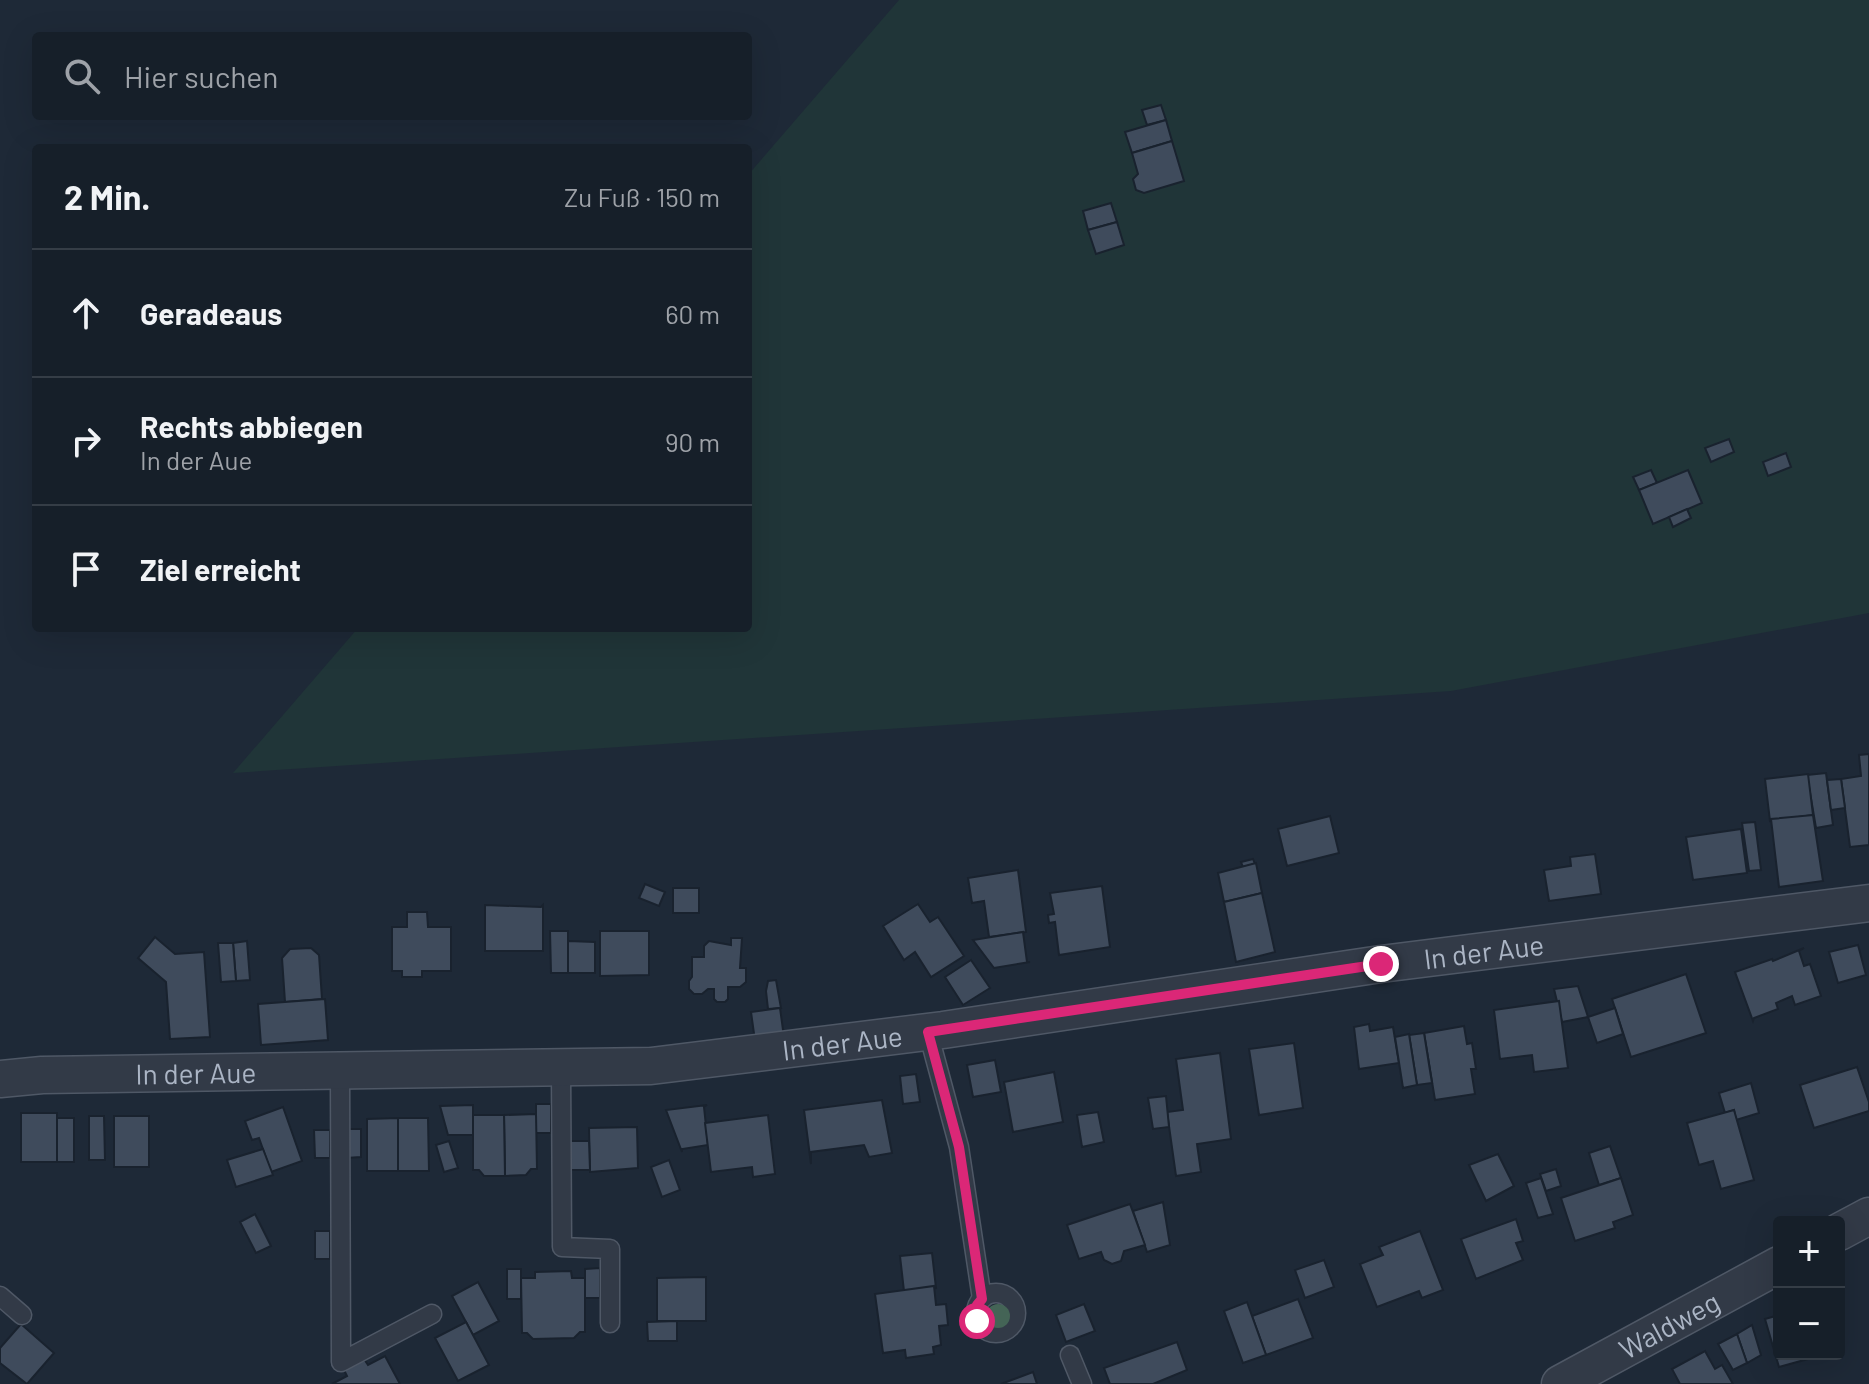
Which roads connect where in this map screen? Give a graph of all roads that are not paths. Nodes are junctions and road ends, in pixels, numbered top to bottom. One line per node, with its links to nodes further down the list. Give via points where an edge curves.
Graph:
1 (1869, 903): 2 (street, In der Aue, via 1381,964)
2 (928, 1032): 3 (street, In der Aue, via 651,1066); 10 (lane, via 959,1147)
3 (561, 1068): 4 (street, In der Aue); 13 (lane, via 562,1247 610,1249)
4 (340, 1071): 5 (street, In der Aue); 11 (lane, via 341,1362)
5 (0, 1079)
6 (1869, 1216): 7 (street)
7 (1845, 1229)
8 (1773, 1268): 16 (street, Waldweg)
9 (0, 1296): 12 (lane)
10 (982, 1299)
11 (432, 1314)
12 (22, 1315)
13 (610, 1323)
14 (1070, 1355): 15 (lane)
15 (1082, 1384)
16 (1560, 1384)

